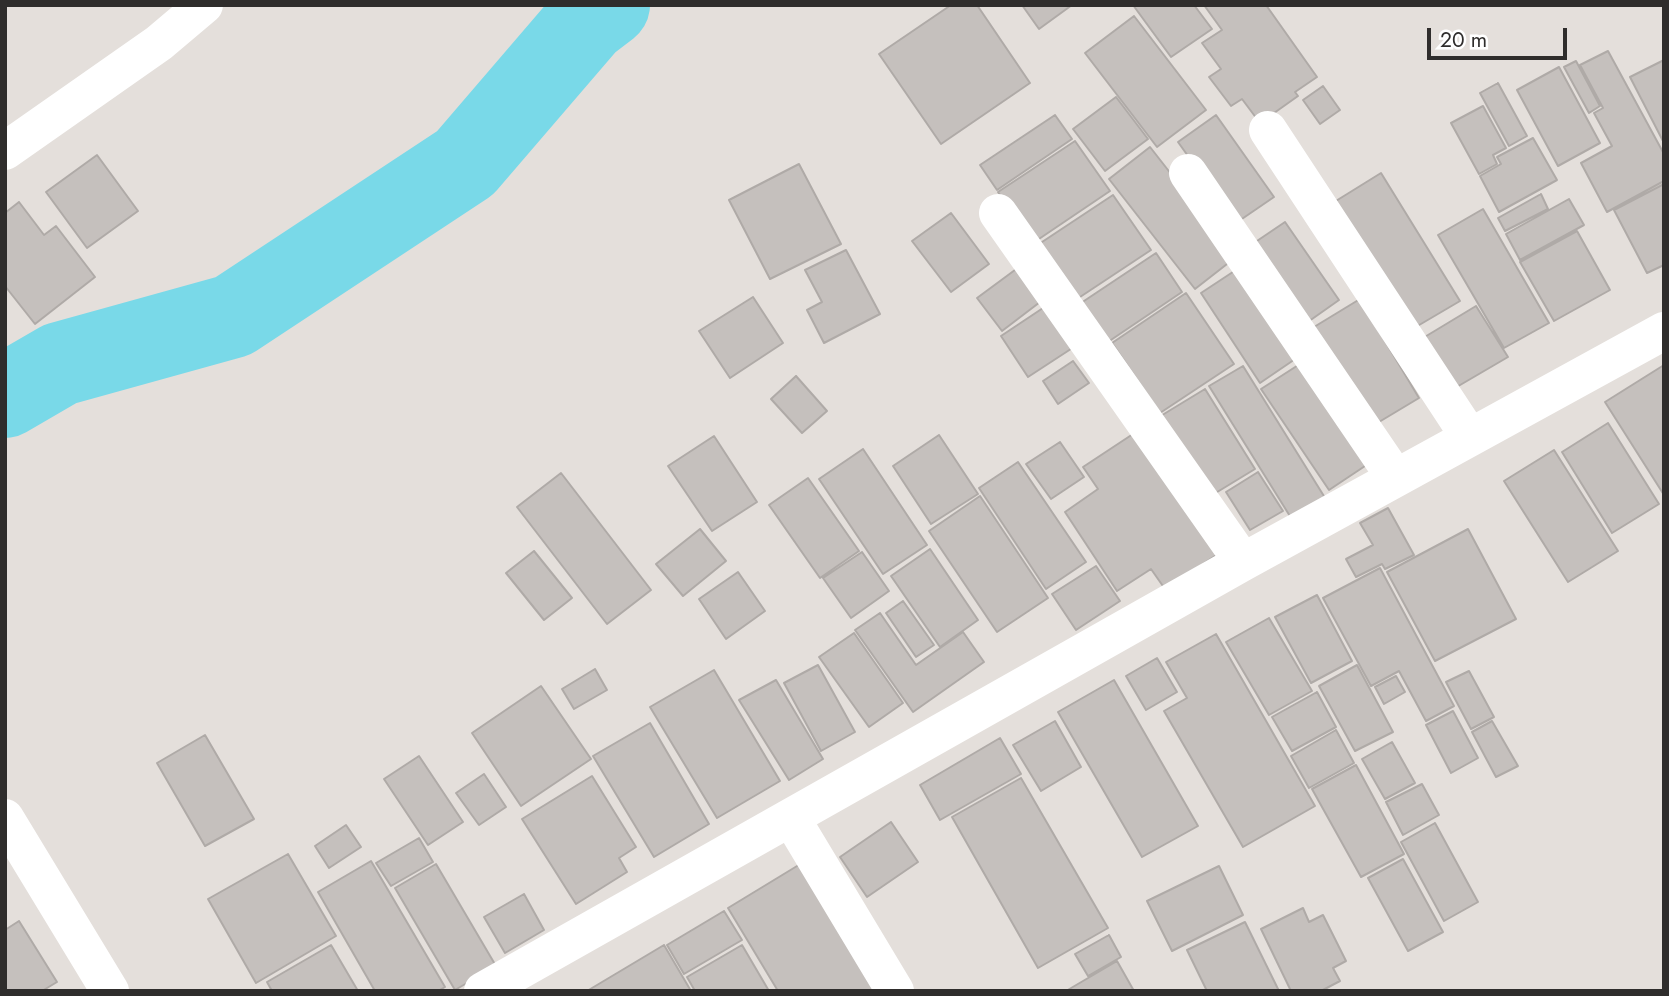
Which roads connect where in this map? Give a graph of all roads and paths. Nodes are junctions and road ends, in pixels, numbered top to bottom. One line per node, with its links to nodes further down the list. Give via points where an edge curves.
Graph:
1 (204, 5): 3 (street, via 159,43)
2 (1268, 130): 7 (street)
3 (5, 151)
4 (1188, 173): 8 (street)
5 (998, 213): 9 (street)
6 (1664, 331): 7 (street)
7 (1469, 436): 8 (street)
8 (1395, 477): 9 (street)
9 (1243, 562): 11 (street)
10 (5, 818): 12 (street)
11 (792, 818): 13 (street); 14 (street)
12 (110, 991)
13 (483, 991)
14 (895, 991)

